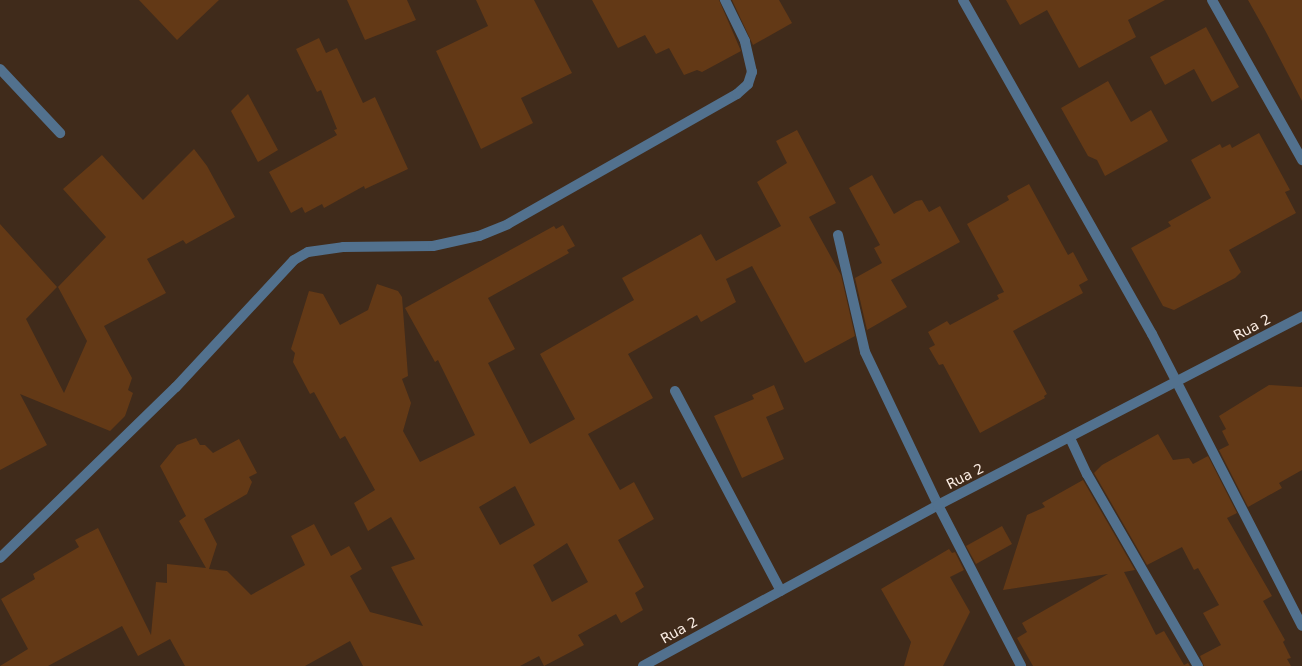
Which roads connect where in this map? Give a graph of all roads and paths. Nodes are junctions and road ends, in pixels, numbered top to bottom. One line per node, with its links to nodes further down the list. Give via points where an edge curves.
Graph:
1 (725, 0): 13 (street, via 745,42 752,72 748,84 737,94 508,224 479,236 432,246 343,247 308,252 294,260 176,387)
2 (964, 0): 9 (street)
3 (1212, 0): 6 (street)
4 (0, 69): 5 (street)
5 (60, 133)
6 (1302, 160)
7 (838, 235): 12 (street, via 865,352)
8 (1302, 316): 9 (street, Rua 2)
9 (1177, 382): 11 (street, Rua 2); 15 (street)
10 (675, 391): 14 (street)
11 (1070, 438): 12 (street, Rua 2); 18 (street, via 1087,474)
12 (938, 505): 14 (street, Rua 2); 17 (street)
13 (0, 558)
14 (780, 591): 16 (street, Rua 2)
15 (1302, 626)
16 (643, 666)
17 (1021, 666)
18 (1198, 666)

